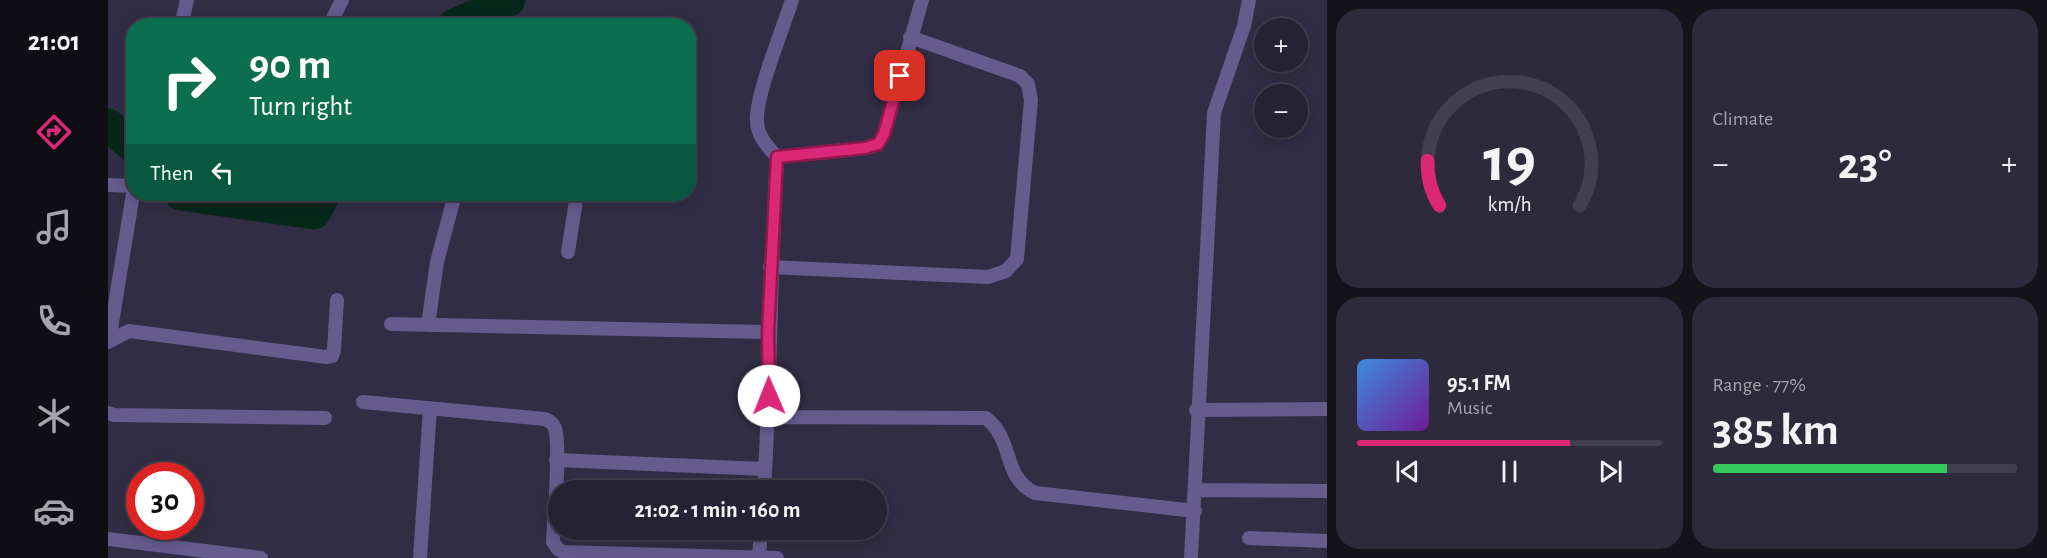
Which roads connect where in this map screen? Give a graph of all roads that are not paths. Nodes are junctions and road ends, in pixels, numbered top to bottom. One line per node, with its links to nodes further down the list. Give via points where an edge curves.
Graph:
1 (187, 0): 6 (street)
2 (342, 0): 7 (street)
3 (792, 0): 9 (street, via 757,121 763,141)
4 (922, 0): 8 (street)
5 (1249, 0): 25 (street, via 1214,113)
6 (183, 18)
7 (333, 18)
8 (910, 37): 9 (street, via 878,144); 16 (street, via 1020,76 1028,84 1031,100 1017,260 1006,271 988,277)
9 (777, 157): 16 (street)
10 (108, 185): 11 (street)
11 (126, 186)
12 (132, 201): 21 (street)
13 (453, 201): 19 (street, via 437,262)
14 (576, 201): 15 (street)
15 (568, 252)
16 (770, 267): 20 (street)
17 (337, 300): 21 (street, via 332,356 129,331)
18 (391, 324): 19 (street)
19 (428, 325): 20 (street)
20 (768, 332): 27 (street)
21 (108, 341)
22 (363, 402): 23 (street)
23 (430, 408): 29 (street, via 549,421 556,431); 41 (street)
24 (1327, 409): 25 (street)
25 (1196, 410): 32 (street)
26 (108, 412): 28 (street)
27 (769, 417): 30 (street); 34 (street, via 986,418 1003,436 1015,477 1035,493)
28 (325, 418)
29 (556, 460): 30 (street); 39 (street, via 553,542 558,549)
30 (765, 469): 31 (street)
31 (764, 480)
32 (1195, 490): 33 (street); 34 (street)
33 (1327, 491)
34 (1195, 511): 43 (street)
35 (1249, 538): 38 (street)
36 (108, 539): 40 (street)
37 (761, 540): 39 (street)
38 (1327, 541)
39 (760, 557): 42 (street)
40 (261, 558)
41 (420, 558)
42 (777, 558)
43 (1191, 558)

